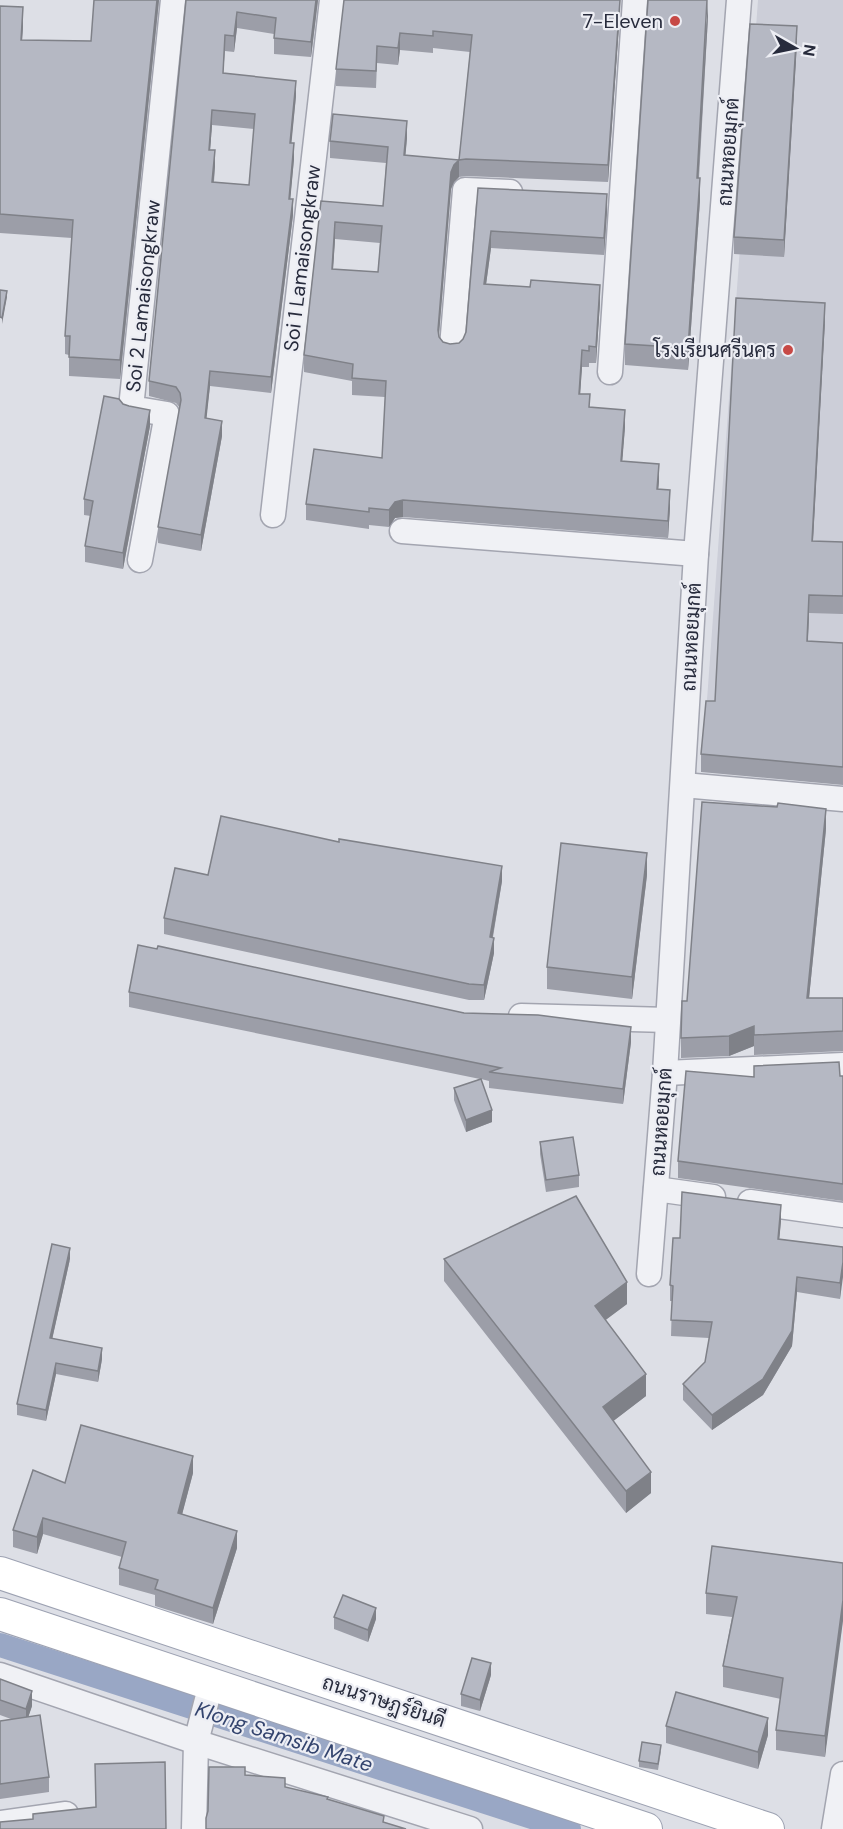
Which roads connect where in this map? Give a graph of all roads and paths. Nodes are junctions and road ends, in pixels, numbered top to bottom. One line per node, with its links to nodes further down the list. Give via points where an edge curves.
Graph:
1 (173, 0): 11 (street, Soi 2 Lamaisongkraw, via 131,408 167,414)
2 (332, 0): 8 (street, Soi 1 Lamaisongkraw)
3 (635, 0): 7 (street, via 609,197)
4 (739, 0): 10 (street, ถนนหอยมุกต์)
5 (531, 193): 6 (street, via 465,190)
6 (452, 347)
7 (610, 372)
8 (273, 515)
9 (402, 531): 10 (street)
10 (696, 554): 12 (street, ถนนหอยมุกต์)
11 (140, 560)
12 (683, 785): 13 (street); 15 (street, ถนนหอยมุกต์)
13 (843, 799)
14 (503, 1015): 15 (street)
15 (668, 1020): 17 (street, ถนนหอยมุกต์)
16 (843, 1065): 17 (street)
17 (665, 1073): 18 (street, ถนนหอยมุกต์)
18 (656, 1189): 19 (street); 20 (street, ถนนหอยมุกต์)
19 (843, 1215)
20 (649, 1274)
21 (0, 1573): 32 (main road, ถนนราษฎร์ยินดี)
22 (0, 1614): 24 (main road, ถนนราษฎร์ยินดี)
23 (0, 1675): 25 (street)
24 (209, 1690): 25 (street); 31 (main road, ถนนราษฎร์ยินดี)
25 (198, 1733): 29 (street); 30 (street)
26 (843, 1774): 33 (street)
27 (73, 1813): 28 (street)
28 (0, 1823)
29 (194, 1829)
30 (470, 1829)
31 (646, 1829)
32 (768, 1829)
33 (834, 1829)

